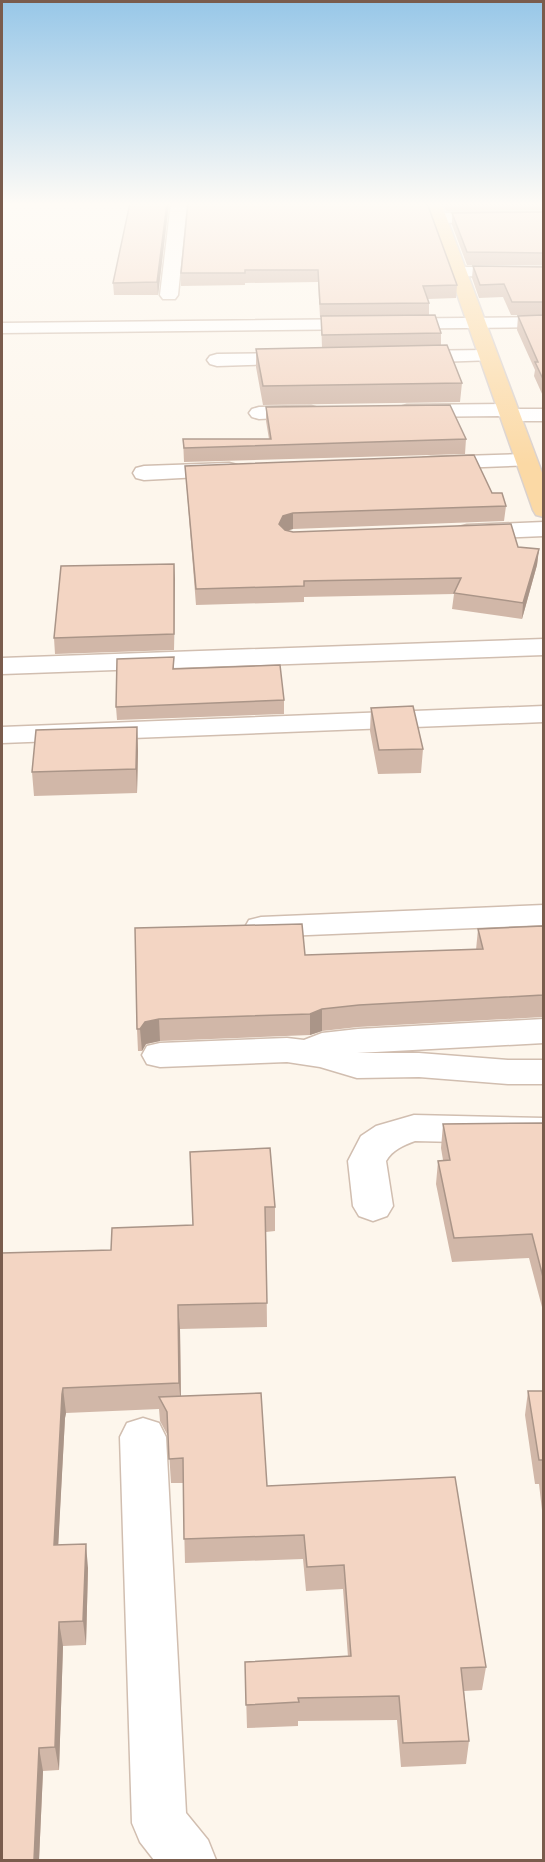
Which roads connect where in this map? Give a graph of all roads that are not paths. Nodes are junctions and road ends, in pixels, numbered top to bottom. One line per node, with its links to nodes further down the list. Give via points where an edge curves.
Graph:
1 (170, 290): 3 (street)
2 (465, 290): 5 (main road)
3 (169, 295)
4 (543, 322): 5 (street)
5 (476, 323): 6 (street); 7 (main road)
6 (2, 328)
7 (487, 356): 8 (street); 14 (main road)
8 (393, 357)
9 (323, 358): 10 (street)
10 (217, 360)
11 (388, 411): 14 (street)
12 (329, 412): 13 (street)
13 (259, 413)
14 (507, 413): 15 (street); 16 (main road)
15 (543, 415)
16 (525, 460): 17 (street); 20 (main road)
17 (406, 464)
18 (251, 470): 19 (street)
19 (144, 473)
20 (543, 510)
21 (543, 529): 22 (street)
22 (448, 532)
23 (543, 647): 24 (street)
24 (2, 666)
25 (543, 714): 26 (street)
26 (2, 735)
27 (543, 915): 28 (street)
28 (261, 927)
29 (543, 1031): 30 (street, via 339,1042 322,1045)
30 (311, 1053): 31 (street, via 287,1050); 32 (street, via 357,1066)
31 (160, 1055)
32 (543, 1072)
33 (543, 1131): 34 (street, via 414,1128 389,1136 375,1146 367,1161)
34 (373, 1206)
35 (143, 1437): 36 (street, via 159,1823)
36 (188, 1860)

